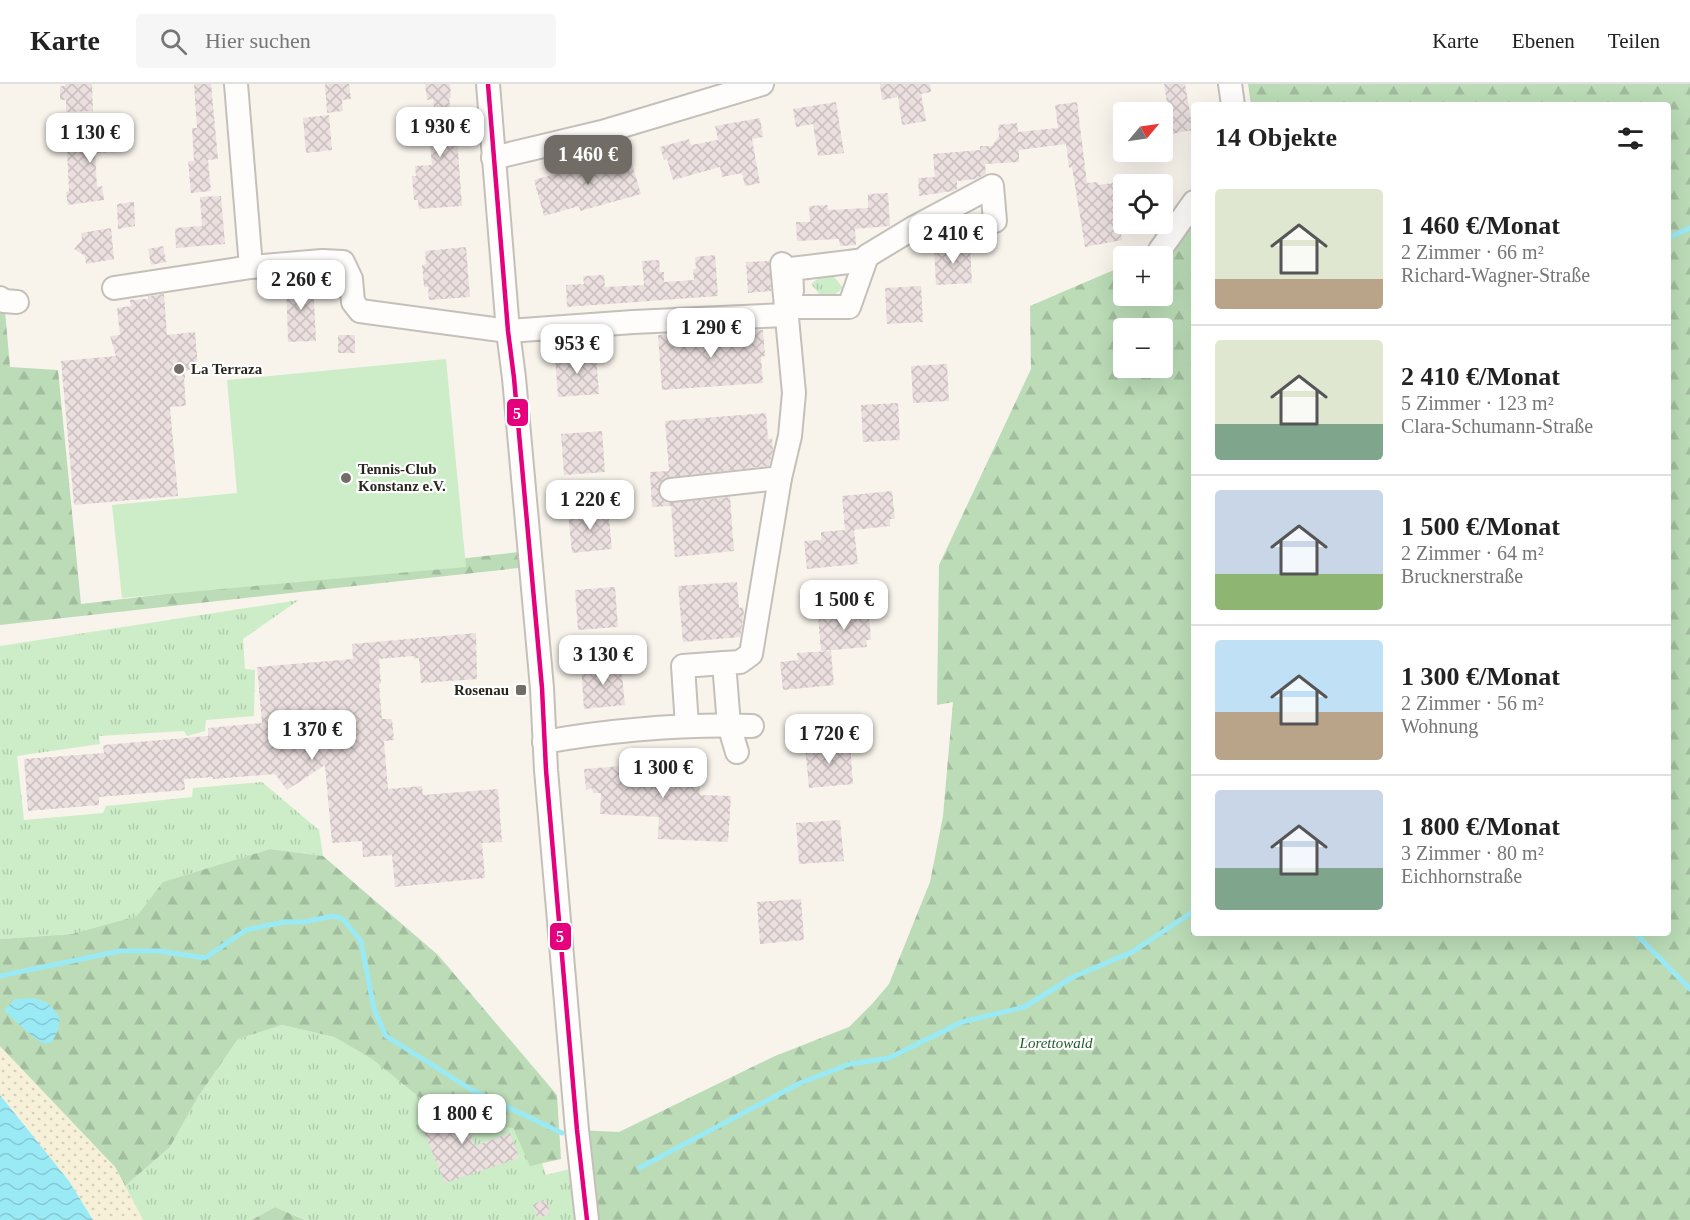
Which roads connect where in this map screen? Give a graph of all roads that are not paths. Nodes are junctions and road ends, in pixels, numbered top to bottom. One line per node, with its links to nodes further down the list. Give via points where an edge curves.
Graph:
1 (236, 84): 12 (street)
2 (488, 84): 6 (street)
3 (760, 84): 6 (street, via 602,132)
4 (1230, 84): 5 (street)
5 (1233, 102)
6 (493, 158): 15 (street)
7 (1191, 206): 9 (street)
8 (995, 221): 10 (street, via 992,186 915,227)
9 (1163, 246)
10 (865, 260): 14 (street, via 849,307); 14 (street, via 791,269)
11 (782, 264): 14 (street)
12 (251, 267): 13 (street); 15 (street, via 343,262 351,279 353,302 360,311)
13 (114, 288)
14 (789, 311): 15 (street); 16 (street, via 794,393 790,436)
15 (508, 331): 22 (street, via 542,680)
16 (780, 478): 17 (street); 18 (street, via 751,654 740,662)
17 (671, 490)
18 (724, 663): 19 (street); 20 (street, via 683,666)
19 (729, 725): 20 (street); 21 (street); 23 (street)
20 (687, 726): 22 (street)
21 (752, 726)
22 (544, 742): 24 (street)
23 (737, 752)
24 (587, 1220)

